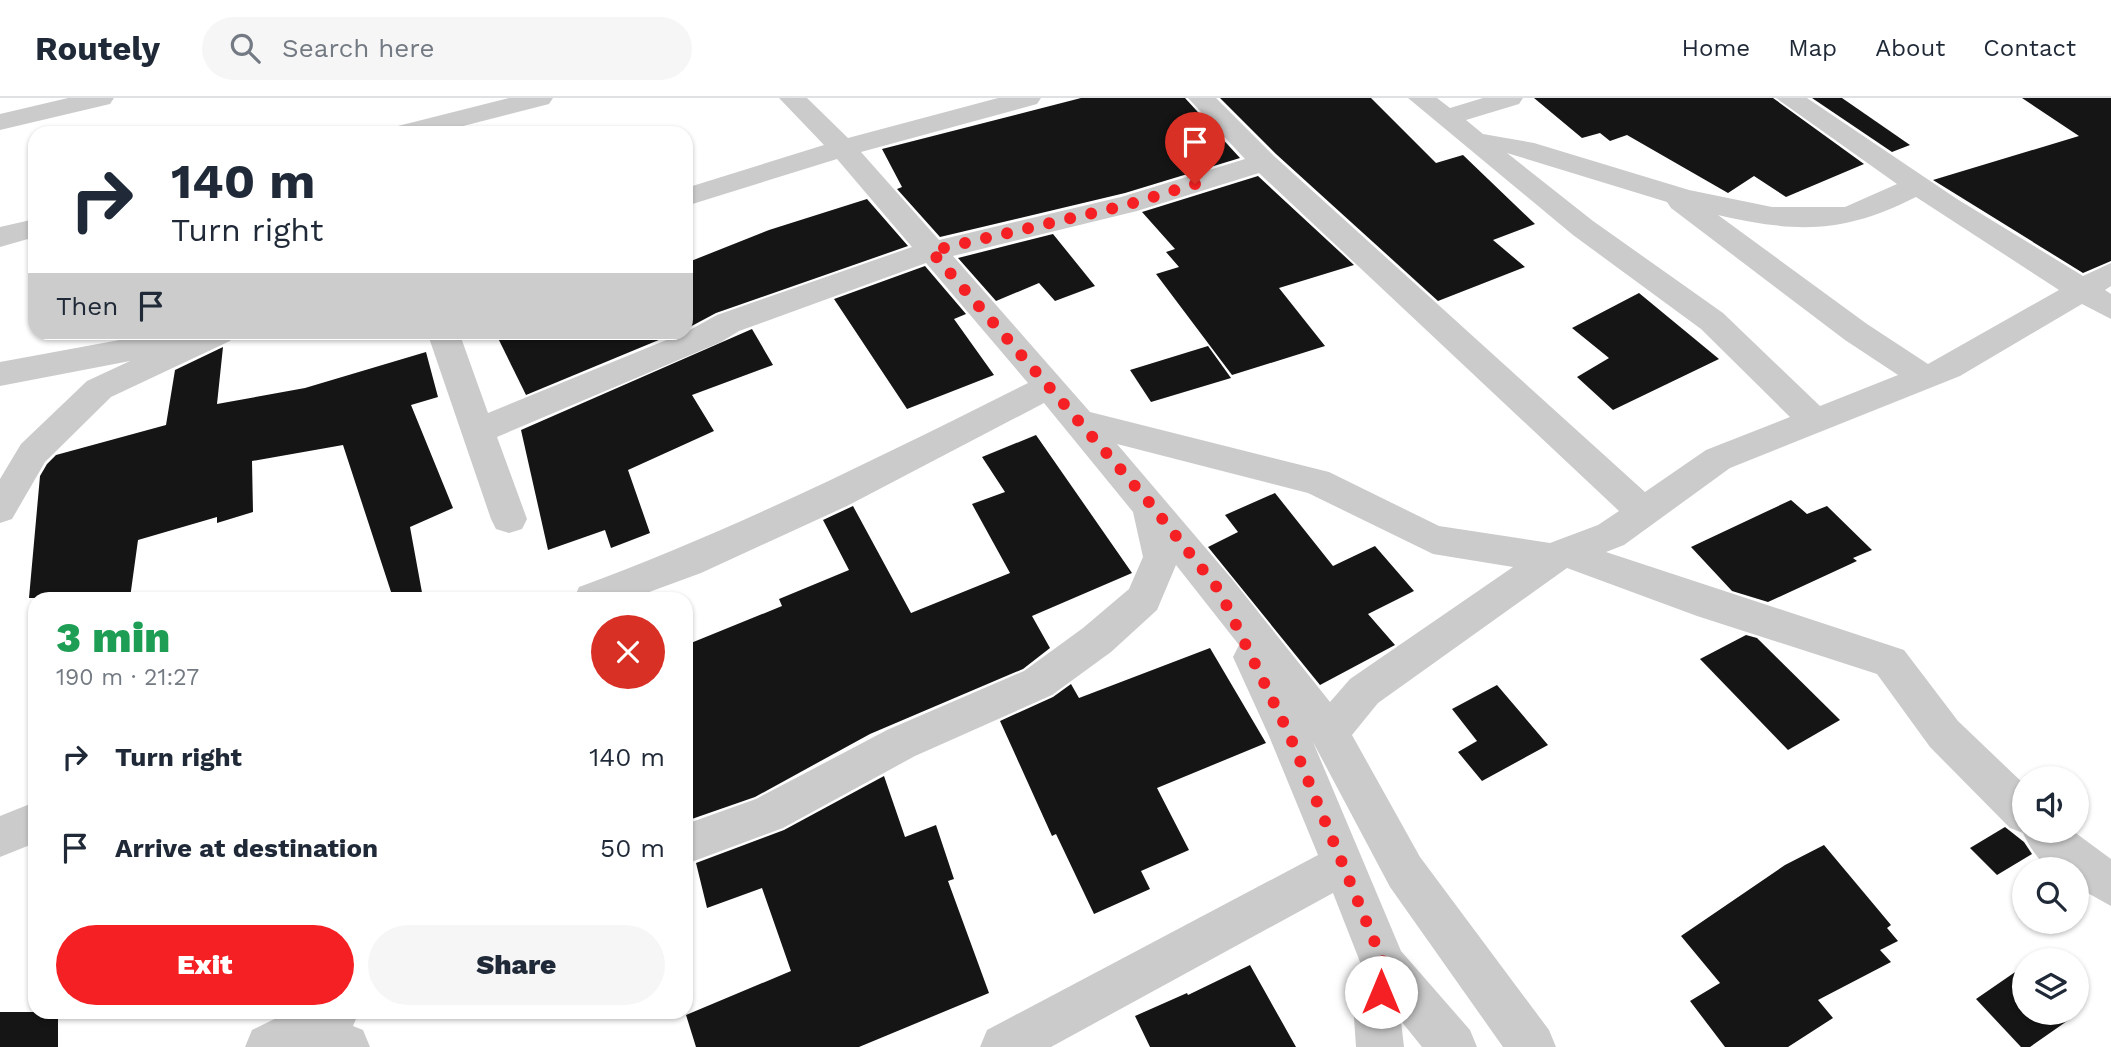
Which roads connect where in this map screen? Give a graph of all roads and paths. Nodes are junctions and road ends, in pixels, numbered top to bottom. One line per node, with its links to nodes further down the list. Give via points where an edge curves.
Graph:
1 (102, 98): 10 (street)
2 (540, 98): 11 (street)
3 (792, 98): 13 (street)
4 (1028, 98): 13 (street)
5 (1201, 98): 14 (street)
6 (1421, 98): 9 (street)
7 (1510, 98): 9 (street)
8 (1789, 98): 15 (street)
9 (1446, 118): 12 (street)
10 (0, 122)
11 (431, 126)
12 (1475, 142): 16 (street, via 1499,143); 31 (street, via 1583,228 1712,321)
13 (842, 148): 17 (street); 20 (street)
14 (1264, 162): 20 (street, via 1127,205); 35 (street)
15 (1918, 186): 16 (street, via 1835,218 1750,213); 22 (street)
16 (1667, 191): 28 (street)
17 (693, 195)
18 (28, 230): 19 (street)
19 (0, 237)
20 (931, 251): 29 (street); 32 (street, via 729,323)
21 (2111, 273): 22 (street)
22 (2083, 290): 23 (street); 28 (street, via 1950,368)
23 (2111, 308)
24 (183, 340): 27 (street)
25 (206, 340): 34 (street, via 99,389 33,453)
26 (446, 340): 32 (street)
27 (0, 374)
28 (1924, 377): 31 (street)
29 (1049, 386): 30 (street); 39 (street, via 835,496 688,562)
30 (1077, 421): 33 (street); 37 (street, via 1317,482 1433,540)
31 (1815, 421): 35 (street, via 1718,458)
32 (478, 431): 36 (street)
33 (1148, 501): 38 (street); 44 (street, via 1161,557 1144,599 1097,640 1038,683 901,743 768,814)
34 (0, 509)
35 (1643, 512): 37 (street, via 1611,535)
36 (509, 519)
37 (1558, 555): 40 (street, via 1364,691); 41 (street, via 1890,662 1944,734)
38 (1219, 590): 40 (street); 46 (street, via 1289,734)
39 (608, 592)
40 (1329, 732): 56 (street, via 1405,872)
41 (2012, 801)
42 (28, 825): 43 (street)
43 (0, 837)
44 (693, 841)
45 (2055, 843): 47 (street)
46 (1343, 864): 48 (street); 53 (street)
47 (2111, 885)
48 (1385, 967): 54 (street, via 1377,1018); 55 (street)
49 (323, 1019): 50 (street)
50 (269, 1047)
51 (334, 1047): 52 (street)
52 (346, 1047)
53 (1004, 1047)
54 (1380, 1047)
55 (1453, 1047)
56 (1532, 1047)

